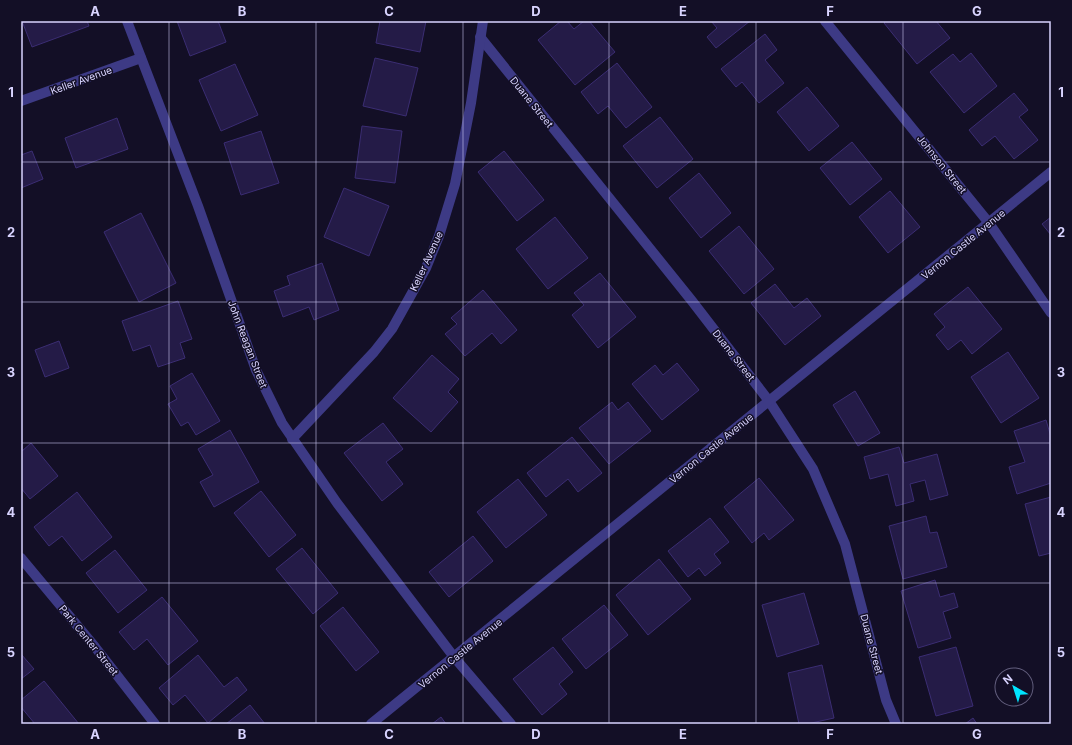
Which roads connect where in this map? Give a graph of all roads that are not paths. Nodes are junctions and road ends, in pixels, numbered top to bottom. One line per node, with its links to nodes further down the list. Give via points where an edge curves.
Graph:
1 (127, 21): 5 (street, John Reagan Street)
2 (483, 21): 4 (street, Keller Avenue)
3 (825, 21): 8 (street, Johnson Street)
4 (480, 37): 10 (street, Duane Street, via 692,301); 11 (street, Keller Avenue, via 471,103 455,184 440,236 426,268 392,329 374,352)
5 (141, 58): 6 (street, Keller Avenue); 11 (street, John Reagan Street, via 198,206 256,370)
6 (21, 101)
7 (1051, 172): 8 (street, Vernon Castle Avenue)
8 (989, 223): 9 (street, Johnson Street); 10 (street, Vernon Castle Avenue)
9 (1051, 313)
10 (769, 402): 13 (street, Vernon Castle Avenue); 17 (street, Duane Street, via 813,469 846,544 886,700)
11 (292, 439): 13 (street, John Reagan Street, via 337,503)
12 (21, 558): 14 (street, Park Center Street)
13 (454, 657): 15 (street, Vernon Castle Avenue); 16 (street, John Reagan Street)
14 (155, 724)
15 (372, 724)
16 (511, 724)
17 (896, 724)

